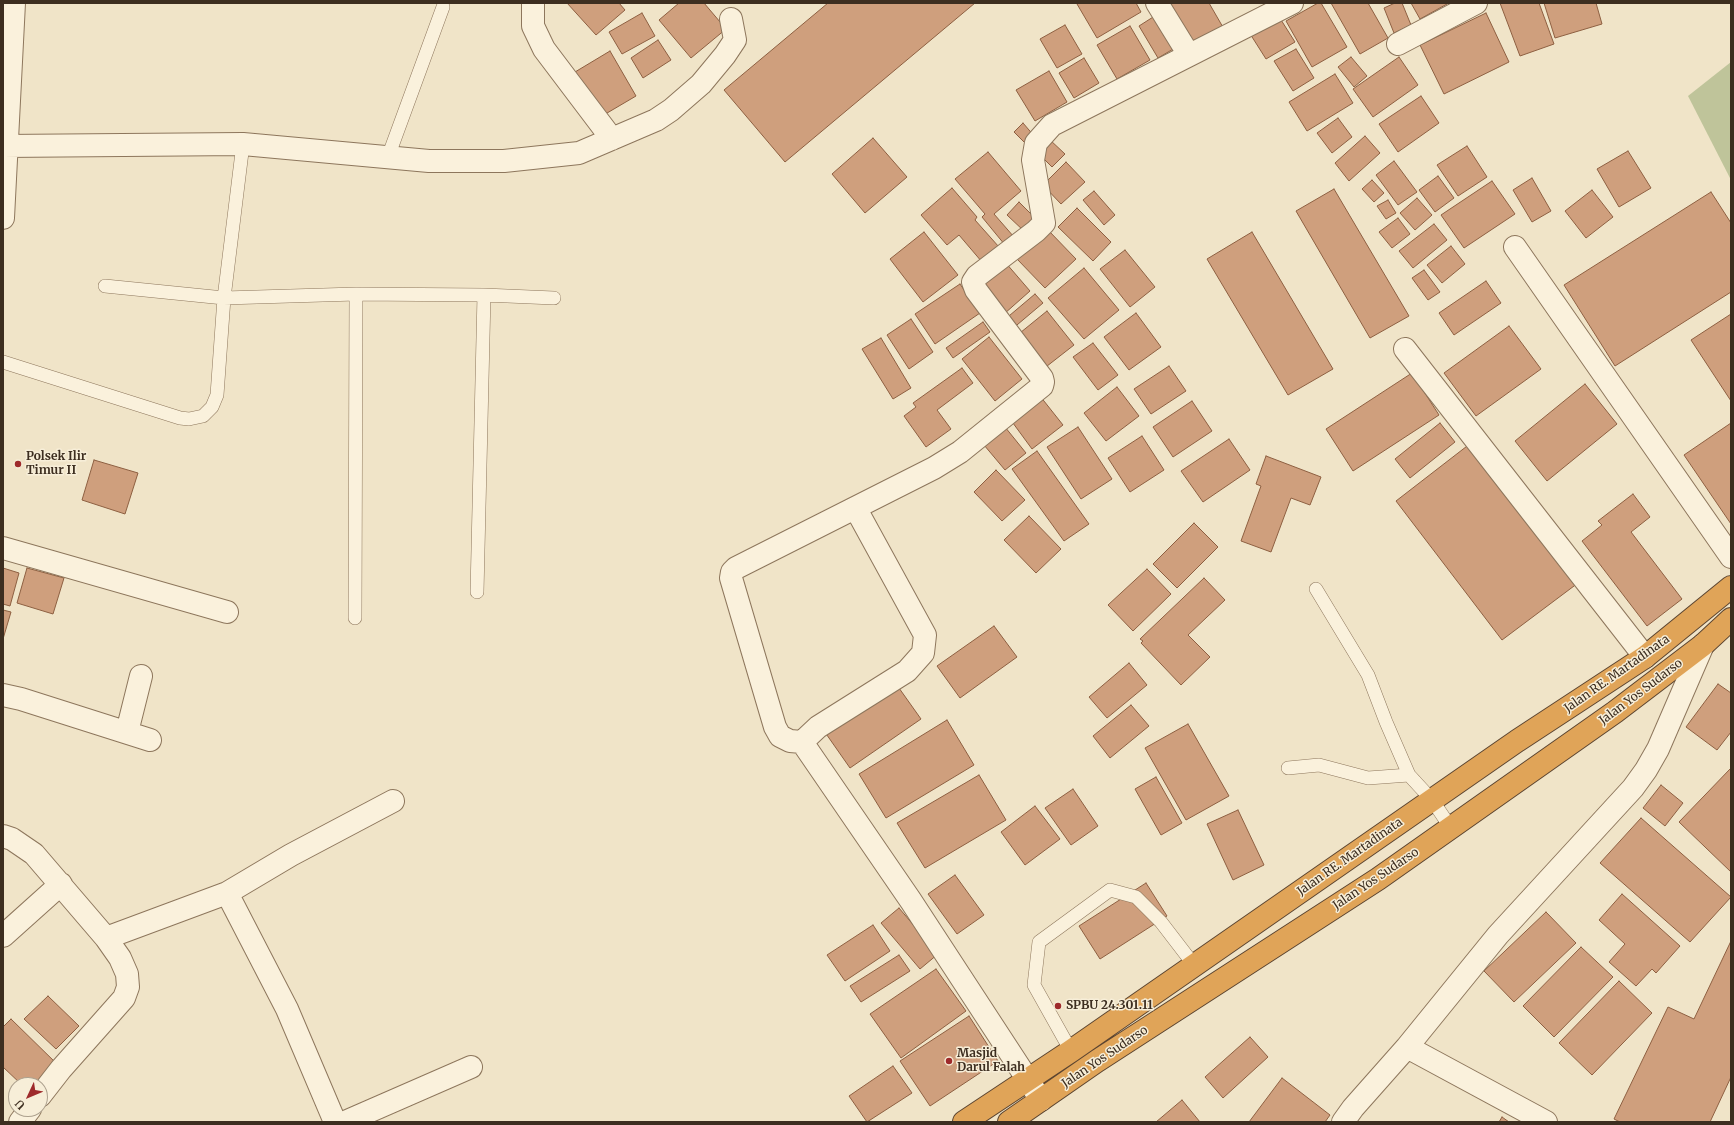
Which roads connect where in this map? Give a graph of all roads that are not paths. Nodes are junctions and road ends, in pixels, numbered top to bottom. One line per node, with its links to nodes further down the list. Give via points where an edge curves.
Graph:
1 (14, 3): 12 (street)
2 (533, 3): 10 (street, via 533,26 544,49)
3 (1157, 3): 9 (street)
4 (1292, 3): 9 (street)
5 (1476, 3): 8 (street)
6 (443, 7): 13 (lane)
7 (731, 19): 10 (street, via 735,40 701,84 664,116)
8 (1398, 44)
9 (1189, 55): 23 (street, via 1047,129 1034,147 1033,160 1044,223 974,279 976,290 1042,378 1042,386 960,452)
10 (612, 139): 13 (street, via 579,153 504,161 429,161)
11 (243, 144): 12 (street); 13 (street); 19 (lane)
12 (5, 146): 14 (street)
13 (388, 157)
14 (3, 218)
15 (1515, 246): 25 (street)
16 (105, 286): 19 (lane)
17 (356, 294): 18 (lane); 19 (lane); 30 (lane)
18 (484, 295): 20 (lane); 28 (lane)
19 (224, 298): 22 (lane, via 218,395 212,407 203,416 180,418)
20 (554, 298)
21 (1405, 349): 33 (street)
22 (3, 362)
23 (856, 509): 38 (street, via 925,634 923,653 907,671 818,727); 38 (street, via 732,572 731,578 774,727 780,736 790,741)
24 (3, 548): 29 (street)
25 (1731, 557)
26 (1731, 587): 33 (highway, Jalan RE. Martadinata)
27 (1316, 589): 40 (lane, via 1368,675)
28 (477, 592)
29 (227, 612)
30 (355, 618)
31 (1731, 619): 32 (highway, Jalan Yos Sudarso)
32 (1703, 645): 43 (highway, Jalan Yos Sudarso, via 1616,712); 50 (street, via 1658,748 1633,788 1498,935)
33 (1645, 657): 41 (highway, Jalan RE. Martadinata)
34 (141, 676): 36 (street)
35 (3, 695): 36 (street)
36 (126, 732): 37 (street)
37 (150, 740)
38 (802, 742): 53 (street)
39 (1288, 768): 40 (lane, via 1319,765 1368,778)
40 (1409, 775): 41 (lane)
41 (1432, 800): 43 (lane); 49 (highway, Jalan RE. Martadinata)
42 (393, 801): 46 (street, via 291,855)
43 (1451, 828): 55 (highway, Jalan Yos Sudarso, via 1378,879)
44 (3, 836): 45 (street, via 34,854)
45 (61, 884): 47 (street); 48 (street)
46 (227, 893): 48 (street); 56 (street, via 287,1009)
47 (3, 936)
48 (106, 938): 54 (street, via 120,958 127,974 128,987 124,998)
49 (1194, 965): 51 (highway, Jalan RE. Martadinata); 51 (lane, via 1161,922 1136,897 1110,890 1039,942 1034,985)
50 (1408, 1047): 60 (street); 61 (street)
51 (1071, 1051): 53 (highway, Jalan RE. Martadinata)
52 (472, 1067): 57 (street)
53 (1029, 1080): 55 (street); 58 (highway, Jalan RE. Martadinata)
54 (48, 1086)
55 (1040, 1100): 59 (highway, Jalan Yos Sudarso)
56 (335, 1122)
57 (345, 1122)
58 (964, 1122)
59 (1009, 1122)
60 (1343, 1122)
61 (1546, 1122)

